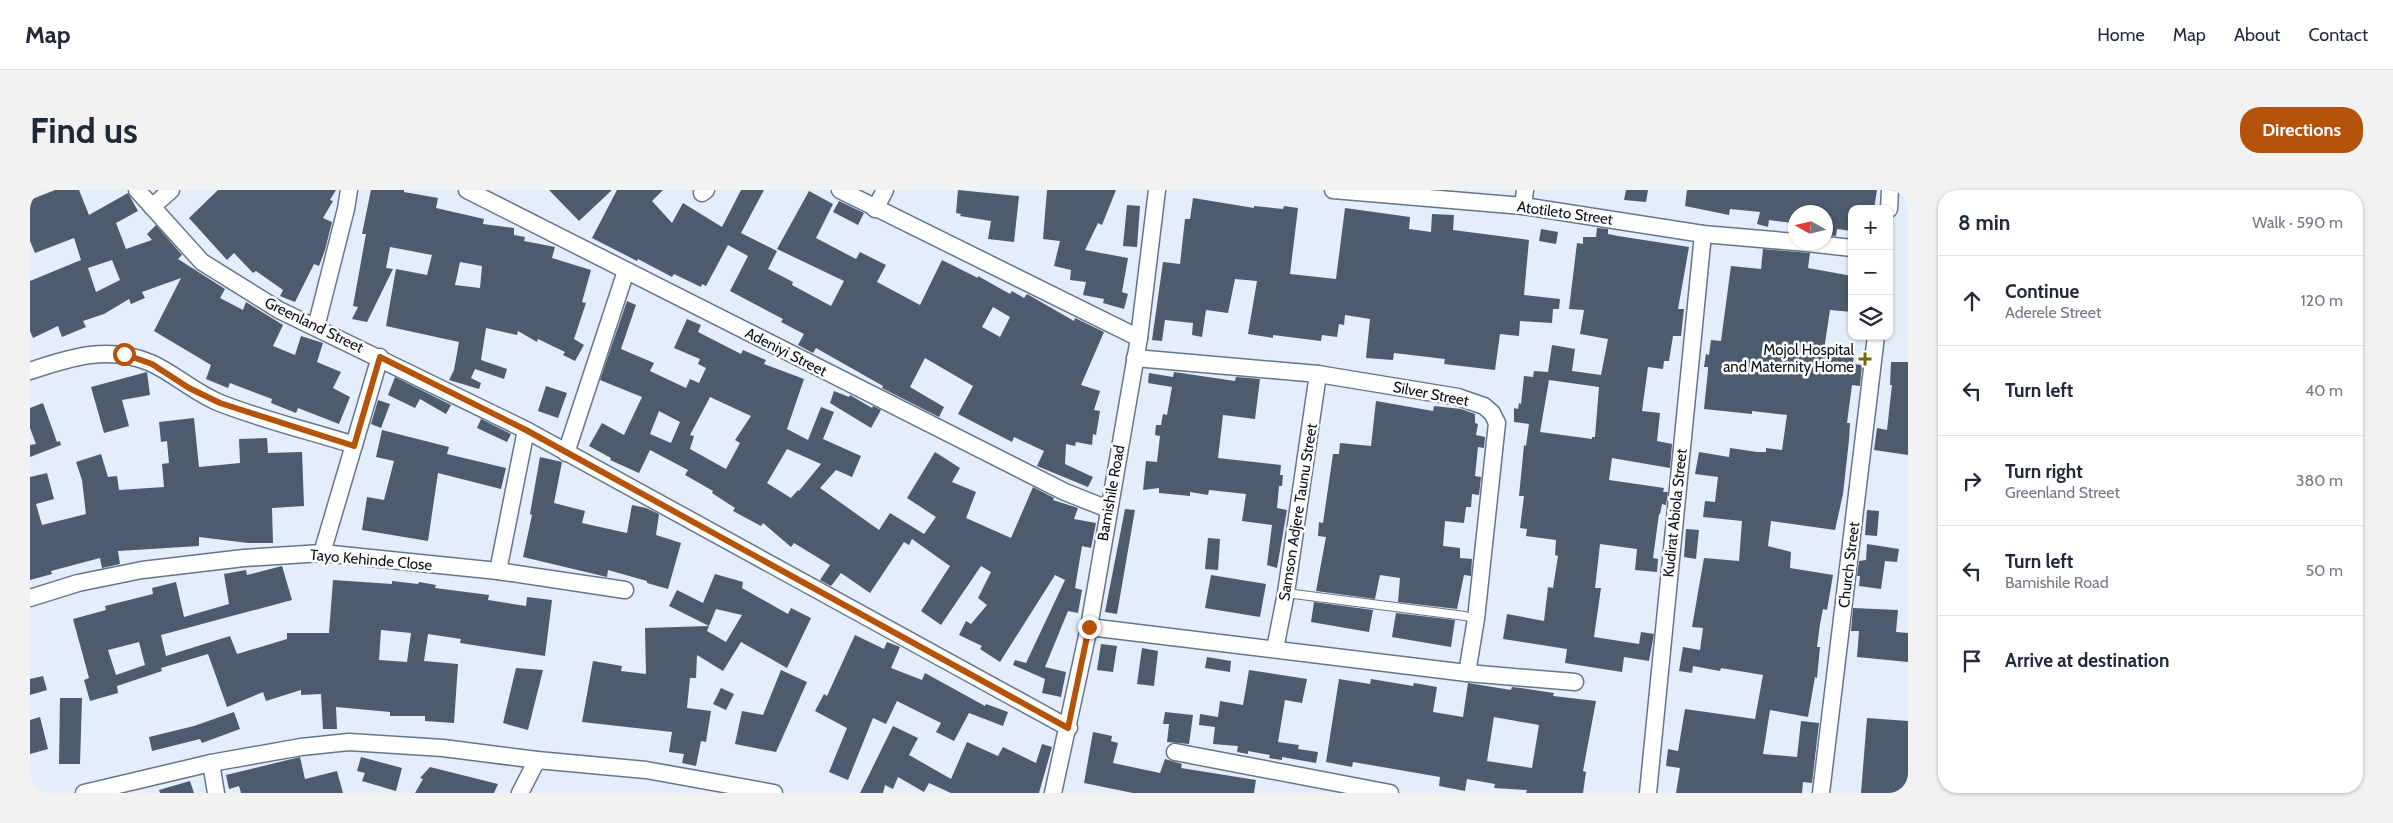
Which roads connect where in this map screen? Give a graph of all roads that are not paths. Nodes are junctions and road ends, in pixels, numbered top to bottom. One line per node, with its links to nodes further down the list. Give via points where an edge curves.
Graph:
1 (137, 190): 13 (street, Greenland Street)
2 (171, 190): 13 (street)
3 (349, 190): 20 (street)
4 (466, 190): 19 (street, Adeniyi Street)
5 (840, 190): 14 (street)
6 (885, 190): 14 (street)
7 (1157, 190): 21 (street, Bamishile Road)
8 (1333, 190): 9 (street, Atotileto Street)
9 (1342, 190): 11 (street, Atotileto Street)
10 (1890, 190): 12 (street)
11 (1524, 198): 15 (street, Atotileto Street)
12 (1889, 205)
13 (152, 207): 20 (street, Greenland Street, via 202,262 279,310)
14 (875, 209): 21 (street)
15 (1703, 234): 16 (street, Atotileto Street); 52 (street, Kudirat Abiola Street)
16 (1788, 241)
17 (1833, 246): 18 (street, Atotileto Street)
18 (1848, 248)
19 (626, 271): 29 (street); 30 (street, Adeniyi Street, via 1065,492)
20 (316, 327): 23 (street, Greenland Street)
21 (1139, 338): 24 (street, Bamishile Road)
22 (1876, 340): 53 (street, Church Street)
23 (380, 357): 27 (street, Greenland Street); 28 (street)
24 (1135, 358): 26 (street, Silver Street); 30 (street, Bamishile Road)
25 (30, 371): 28 (street, via 88,354 124,354 152,364 220,403)
26 (1318, 374): 34 (street, Samson Adjere Taunu Street); 36 (street, Silver Street, via 1458,397 1484,406 1492,413 1497,423)
27 (526, 430): 29 (street, Greenland Street); 32 (street)
28 (354, 446): 31 (street)
29 (566, 453): 41 (street, Greenland Street)
30 (1108, 509): 37 (street, Bamishile Road)
31 (322, 553): 32 (street, Tayo Kehinde Close); 35 (street, Tayo Kehinde Close, via 142,570 78,583)
32 (498, 571): 33 (street, Tayo Kehinde Close)
33 (625, 590)
34 (1286, 593): 36 (lane); 38 (street, Samson Adjere Taunu Street)
35 (30, 598)
36 (1476, 620): 39 (street, Silver Street)
37 (1089, 627): 38 (street); 41 (street, Bamishile Road)
38 (1275, 649): 39 (street)
39 (1467, 673): 40 (street)
40 (1575, 682)
41 (1068, 728): 50 (street, Bamishile Road)
42 (1175, 752): 51 (street)
43 (537, 760): 44 (street, via 443,748 349,742); 45 (street, via 646,770); 48 (street)
44 (211, 763): 46 (street); 47 (street)
45 (745, 790): 49 (street)
46 (84, 793)
47 (216, 793)
48 (520, 793)
49 (774, 793)
50 (1053, 793)
51 (1390, 793)
52 (1648, 793)
53 (1822, 793)

